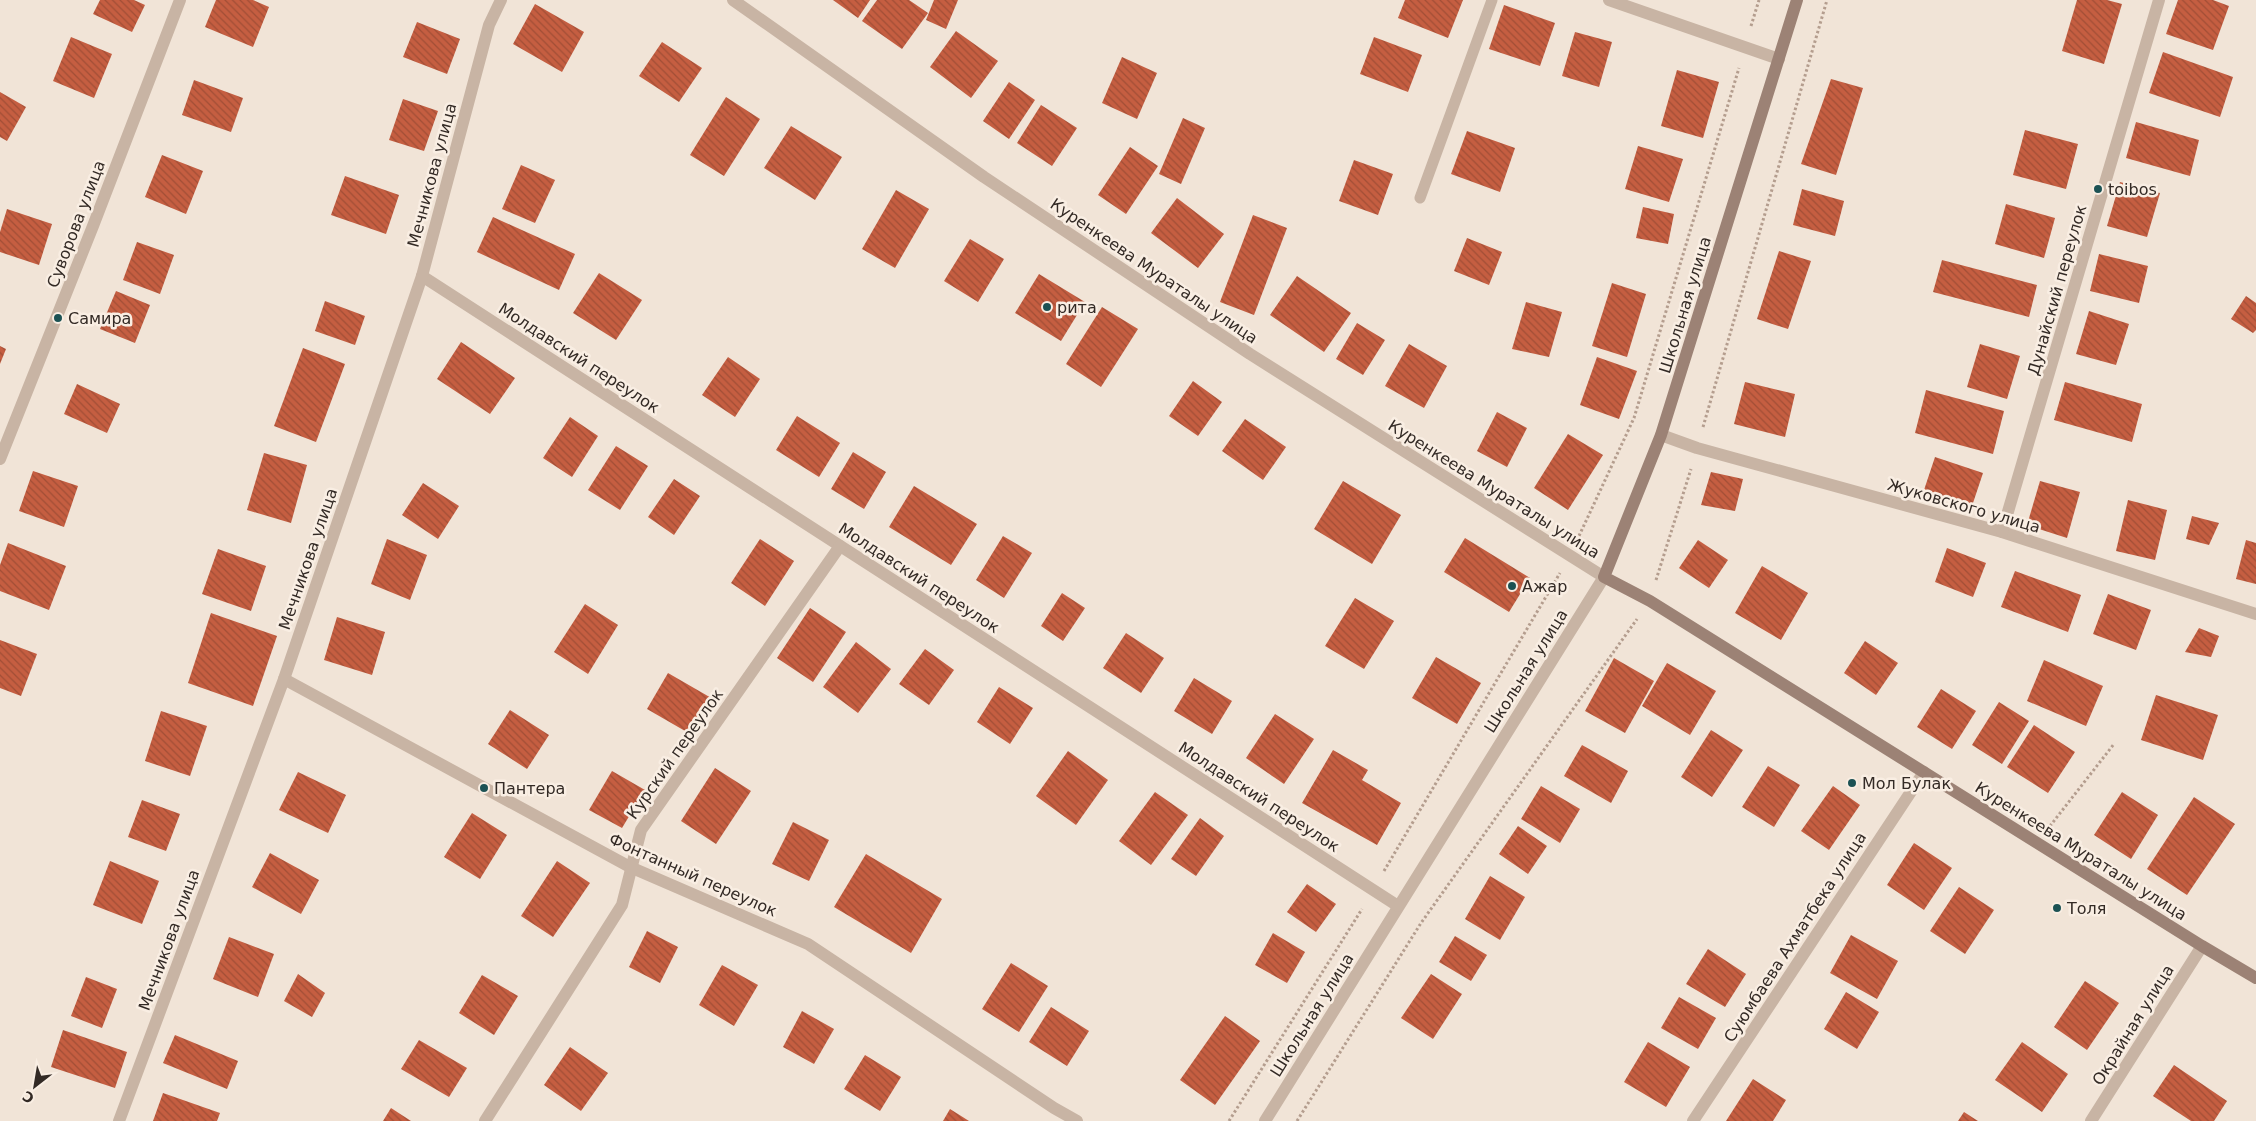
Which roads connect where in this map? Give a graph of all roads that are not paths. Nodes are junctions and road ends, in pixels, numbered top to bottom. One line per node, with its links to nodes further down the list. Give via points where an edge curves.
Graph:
1 (180, 0): 12 (street, Суворова улица)
2 (501, 0): 10 (street, Мечникова улица, via 490,25)
3 (733, 0): 15 (street, Куренкеева Мураталы улица, via 992,183 1250,354)
4 (1492, 0): 9 (lane)
5 (1609, 0): 8 (street)
6 (1797, 0): 8 (street, Школьная улица)
7 (2159, 0): 13 (street, Дунайский переулок)
8 (1779, 59): 11 (street, Школьная улица)
9 (1420, 198)
10 (422, 276): 14 (street, Молдавский переулок); 17 (street, Мечникова улица)
11 (1662, 435): 13 (street, Жуковского улица, via 1697,448); 15 (street, Школьная улица)
12 (0, 459)
13 (2002, 532): 16 (street, Жуковского улица)
14 (840, 546): 19 (street, Курский переулок, via 641,830); 20 (street, Молдавский переулок)
15 (1604, 577): 18 (street, Куренкеева Мураталы улица, via 1650,601); 20 (street, Школьная улица)
16 (2256, 614)
17 (284, 679): 19 (street, Фонтанный переулок); 23 (street, Мечникова улица)
18 (1924, 772): 21 (street, Куренкеева Мураталы улица); 27 (street, Суюмбаева Ахматбека улица)
19 (630, 867): 24 (street, Курский переулок, via 622,905); 25 (street, Фонтанный переулок, via 808,944)
20 (1398, 906): 26 (street, Школьная улица)
21 (2202, 946): 22 (street, Куренкеева Мураталы улица); 28 (street, Окрайная улица)
22 (2256, 978)
23 (119, 1121)
24 (485, 1121)
25 (1077, 1121)
26 (1265, 1121)
27 (1693, 1121)
28 (2091, 1121)

